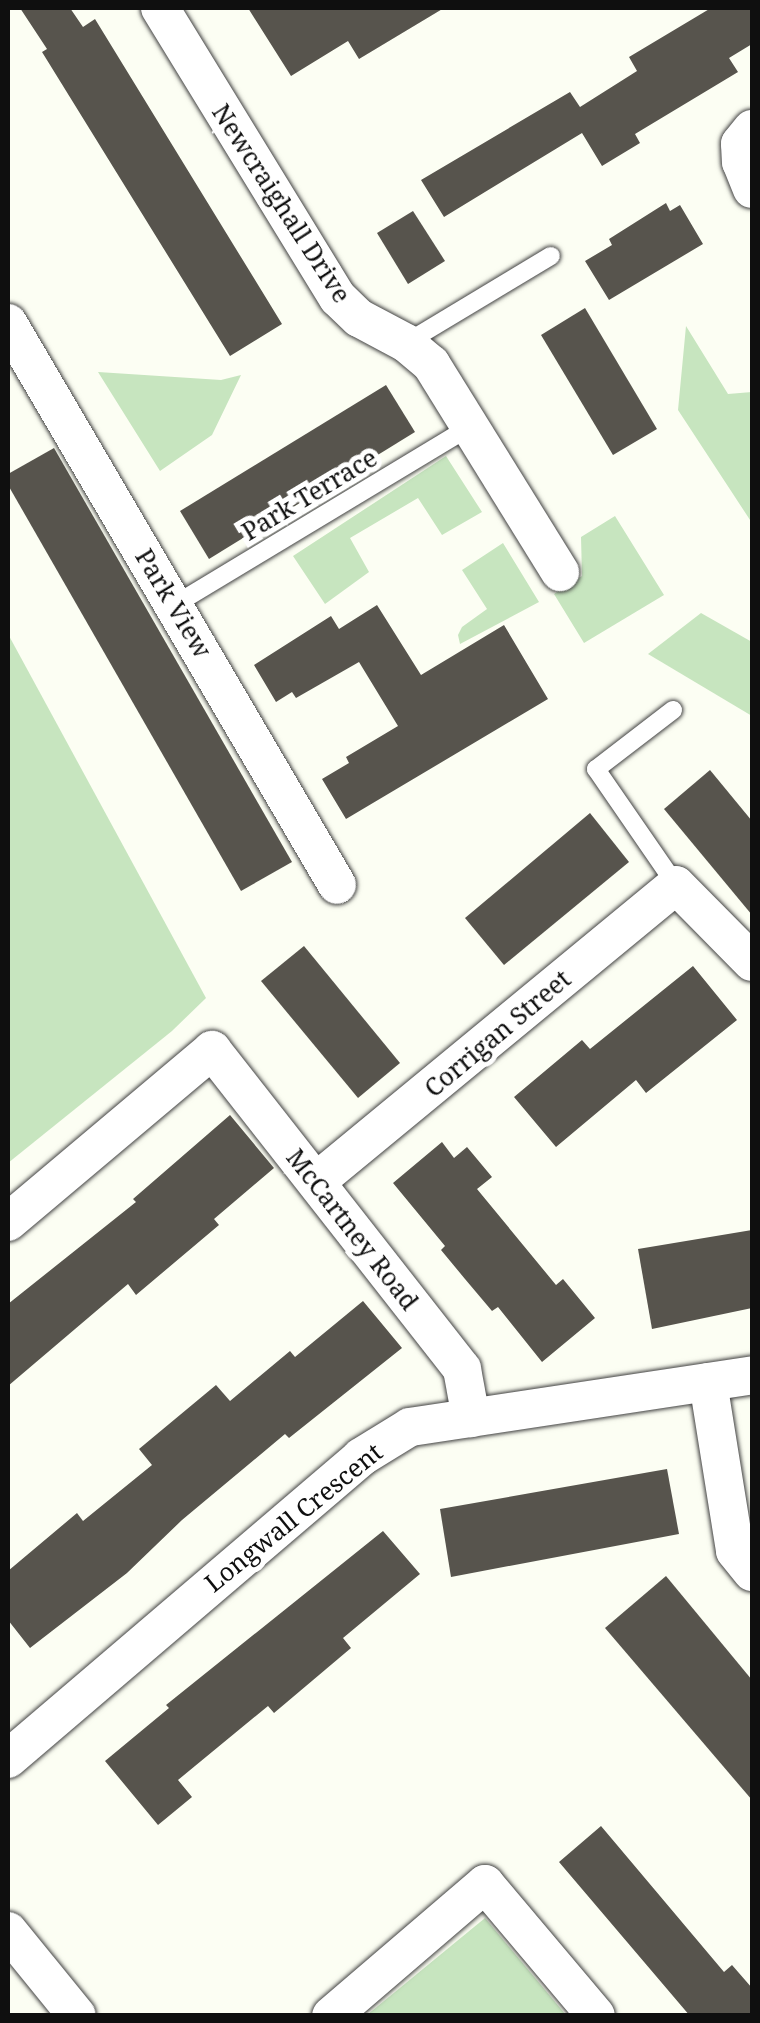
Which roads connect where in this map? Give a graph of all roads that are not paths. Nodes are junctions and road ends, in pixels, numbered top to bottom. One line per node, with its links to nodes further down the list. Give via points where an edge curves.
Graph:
1 (160, 8): 6 (street, Newcraighall Drive, via 338,298 358,318)
2 (752, 129): 3 (street, via 740,144)
3 (752, 189)
4 (551, 256): 6 (lane)
5 (8, 323): 9 (street, Park View)
6 (406, 343): 7 (street, Newcraighall Drive, via 431,364)
7 (469, 427): 8 (street, Newcraighall Drive); 9 (lane, Park Terrace)
8 (560, 572)
9 (176, 604): 11 (street, Park View)
10 (673, 710): 12 (lane, via 596,768)
11 (337, 885)
12 (676, 885): 13 (street); 14 (street, Corrigan Street)
13 (752, 962)
14 (317, 1181): 15 (street, McCartney Road, via 212,1050); 18 (street, McCartney Road, via 462,1369)
15 (8, 1222)
16 (752, 1376): 17 (street, Longwall Crescent)
17 (708, 1382): 18 (street, Longwall Crescent); 19 (street, via 735,1551)
18 (471, 1418): 20 (street, Longwall Crescent, via 410,1427 361,1457)
19 (752, 1572)
20 (8, 1759)
21 (8, 1931): 22 (street)
22 (77, 2016)
23 (331, 2016): 24 (street, via 485,1884)
24 (596, 2016)

